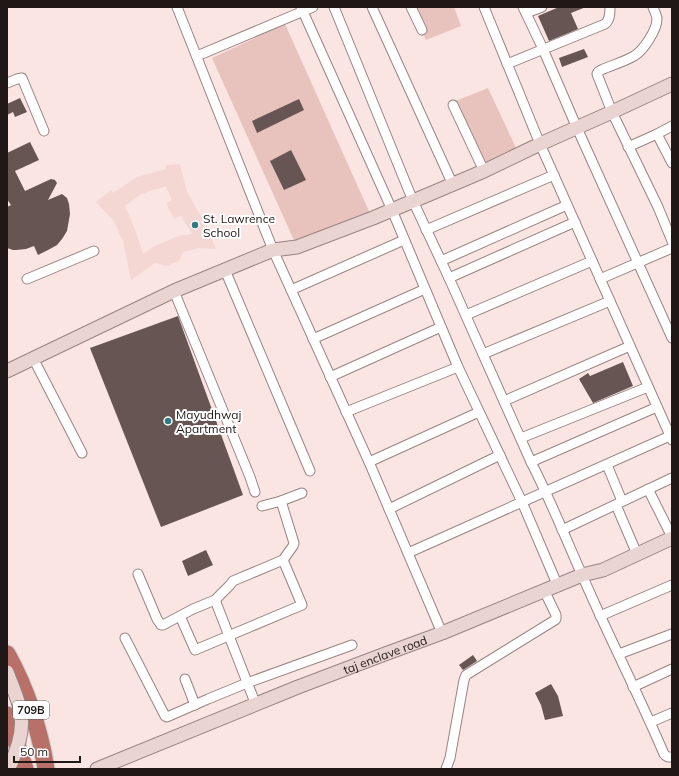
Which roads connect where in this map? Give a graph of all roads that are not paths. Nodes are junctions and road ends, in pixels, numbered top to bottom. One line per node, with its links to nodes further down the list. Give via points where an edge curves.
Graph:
1 (177, 7): 14 (street)
2 (313, 7): 10 (street)
3 (334, 7): 30 (street)
4 (372, 7): 29 (street)
5 (412, 7): 12 (street)
6 (484, 7): 15 (street)
7 (542, 7): 11 (street)
8 (610, 7): 13 (street, via 609,19 605,24)
9 (653, 7): 19 (street, via 657,22 652,35 640,51 597,74)
10 (302, 9): 14 (street); 32 (street)
11 (525, 10): 13 (street)
12 (422, 30)
13 (543, 49): 15 (street); 21 (street)
14 (197, 56): 37 (street)
15 (507, 64): 24 (street)
16 (7, 83): 22 (street, via 22,78)
17 (672, 84): 19 (street)
18 (454, 105): 27 (street)
19 (612, 112): 21 (street); 25 (street)
20 (672, 126): 23 (street)
21 (577, 128): 24 (street); 41 (street)
22 (44, 131)
23 (657, 134): 25 (street); 26 (street)
24 (540, 144): 27 (street); 28 (street)
25 (628, 147): 36 (street, via 658,207)
26 (672, 162)
27 (484, 171): 29 (street)
28 (554, 175): 31 (street); 34 (street)
29 (453, 185): 30 (street)
30 (413, 201): 32 (street); 34 (street)
31 (567, 205): 33 (street); 39 (street)
32 (392, 210): 35 (street); 37 (street, via 297,247)
33 (575, 222): 40 (street); 43 (street)
34 (426, 230): 39 (street)
35 (404, 240): 46 (street); 47 (street)
36 (672, 242): 41 (street)
37 (273, 250): 42 (street); 47 (street)
38 (94, 252): 44 (street)
39 (441, 261): 43 (street)
40 (592, 261): 45 (street); 50 (street)
41 (638, 263): 45 (street); 52 (street)
42 (234, 266): 48 (street); 72 (street)
43 (449, 278): 50 (street)
44 (27, 279)
45 (600, 279): 49 (street)
46 (425, 289): 51 (street); 53 (street)
47 (291, 290): 53 (street)
48 (174, 291): 56 (street); 76 (street)
49 (610, 300): 54 (street); 55 (street)
50 (466, 316): 55 (street)
51 (441, 327): 57 (street); 59 (street)
52 (672, 338)
53 (313, 339): 59 (street)
54 (630, 346): 60 (street); 61 (street)
55 (483, 354): 61 (street)
56 (33, 358): 58 (street); 67 (street)
57 (458, 367): 63 (street); 64 (street)
58 (7, 371)
59 (330, 377): 63 (street)
60 (648, 387): 62 (street); 66 (street)
61 (504, 402): 66 (street)
62 (657, 407): 65 (street); 70 (street)
63 (346, 412): 69 (street)
64 (479, 412): 68 (street); 69 (street)
65 (671, 437): 71 (street)
66 (521, 438): 70 (street)
67 (82, 453)
68 (500, 455): 79 (street); 82 (street)
69 (369, 462): 82 (street)
70 (532, 462): 75 (street)
71 (607, 465): 75 (street); 80 (street)
72 (310, 471)
73 (672, 478): 74 (street)
74 (648, 489): 80 (street); 84 (street)
75 (546, 491): 79 (street); 83 (street)
76 (255, 492)
77 (302, 493): 78 (street)
78 (281, 501): 81 (street); 87 (street, via 294,543)
79 (522, 502): 85 (street); 90 (street)
80 (619, 503): 83 (street); 86 (street)
81 (262, 506)
82 (389, 509): 85 (street)
83 (562, 530): 89 (street)
84 (672, 538): 86 (street, taj enclave road)
85 (408, 553): 96 (street)
86 (637, 554): 89 (street, taj enclave road, via 603,570)
87 (283, 560): 93 (street, via 233,581); 98 (street, via 302,605)
88 (138, 574): 94 (street, via 161,625)
89 (582, 575): 90 (street, taj enclave road); 95 (street)
90 (557, 584): 92 (street, taj enclave road)
91 (672, 585): 95 (street)
92 (544, 590): 96 (street, taj enclave road); 119 (street, via 556,619 465,677)
93 (215, 600): 94 (street); 98 (street)
94 (180, 616): 98 (street, via 195,650)
95 (600, 616): 102 (street)
96 (442, 633): 109 (street, taj enclave road)
97 (672, 634): 102 (street)
98 (228, 636): 106 (street)
99 (125, 638): 108 (street, via 165,716)
100 (352, 644): 106 (street)
101 (7, 654): 117 (highway, 709B, via 36,723)
102 (619, 654): 107 (street)
103 (672, 669): 107 (street)
104 (7, 672): 115 (street, bridge, via 20,706 21,724 17,750)
105 (185, 679): 108 (street)
106 (247, 683): 108 (street); 109 (street)
107 (633, 687): 112 (street)
108 (195, 705)
109 (256, 705): 118 (street, taj enclave road)
110 (672, 713): 112 (street)
111 (7, 715): 116 (highway)
112 (651, 722): 113 (street, via 665,756)
113 (672, 757)
114 (7, 764): 115 (highway)
115 (8, 769)
116 (25, 769)
117 (46, 769)
118 (97, 769)
119 (446, 769)

